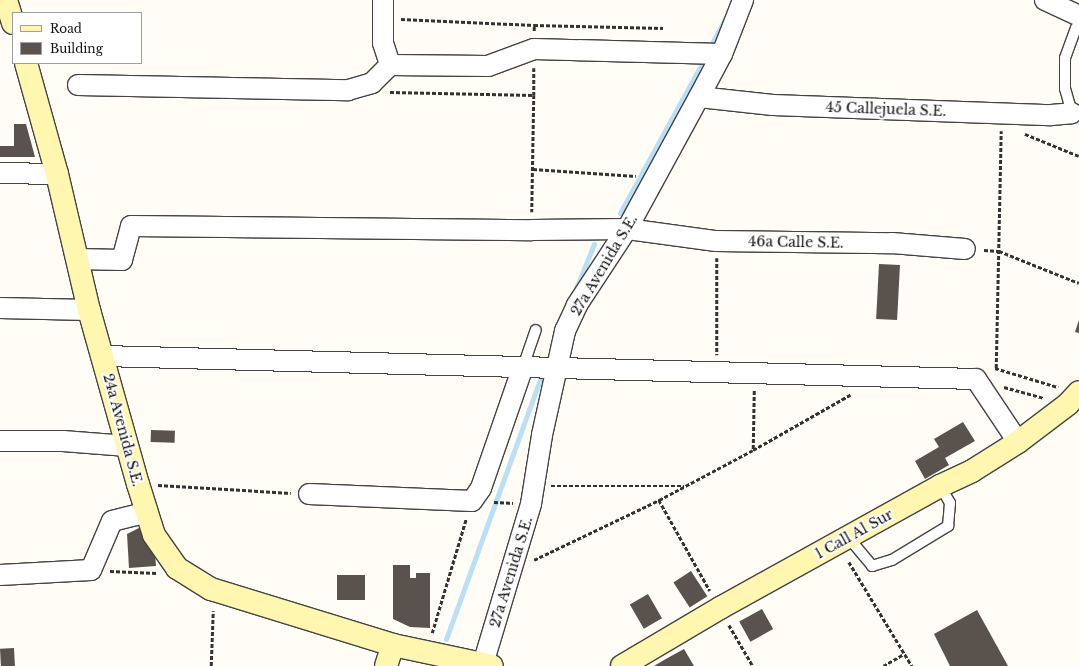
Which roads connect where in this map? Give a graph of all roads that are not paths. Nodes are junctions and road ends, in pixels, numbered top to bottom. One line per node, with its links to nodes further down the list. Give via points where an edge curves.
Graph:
1 (383, 0): 8 (street, via 383,43)
2 (743, 0): 6 (street, 27a Avenida S.E.)
3 (1045, 0): 4 (street)
4 (1079, 16)
5 (1079, 26): 11 (lane, via 1065,58 1065,89)
6 (717, 53): 8 (street, via 534,49 488,66); 10 (street, 27a Avenida S.E.)
7 (26, 64): 13 (street, 24a Avenida S.E.)
8 (390, 65): 9 (street, via 372,83 348,90)
9 (78, 85)
10 (699, 97): 11 (street, 45 Callejuela S.E., via 1001,123); 14 (street, 27a Avenida S.E.)
11 (1076, 114)
12 (0, 173): 13 (street)
13 (57, 174): 16 (street, 24a Avenida S.E.)
14 (624, 229): 15 (street, 46a Calle S.E., via 716,241 892,243); 16 (street, 46a Calle S.E., via 131,226 122,260); 21 (street, 27a Avenida S.E.)
15 (965, 249)
16 (77, 259): 18 (street, 24a Avenida S.E.)
17 (0, 308): 18 (street)
18 (89, 310): 20 (street, 24a Avenida S.E.)
19 (536, 330): 21 (lane)
20 (103, 356): 21 (street); 25 (street, 24a Avenida S.E.)
21 (541, 368): 24 (street, via 976,380); 27 (street, via 472,501); 32 (street, 27a Avenida S.E., via 531,504)
22 (1075, 396): 24 (street, 1 Call Al Sur)
23 (0, 441): 25 (street)
24 (1018, 442): 26 (street, 1 Call Al Sur, via 972,472)
25 (127, 446): 28 (street, 24a Avenida S.E.)
26 (940, 486): 29 (street, 1 Call Al Sur); 29 (lane, via 950,503 948,526 892,560 872,566)
27 (309, 494)
28 (147, 512): 30 (street, via 112,521 91,570); 31 (street, 24a Avenida S.E., via 154,535 177,568 211,589)
29 (843, 540): 34 (street, 1 Call Al Sur)
30 (0, 575)
31 (392, 645): 32 (street, 24a Avenida S.E.); 33 (street)
32 (488, 665)
33 (386, 666)
34 (622, 666)

